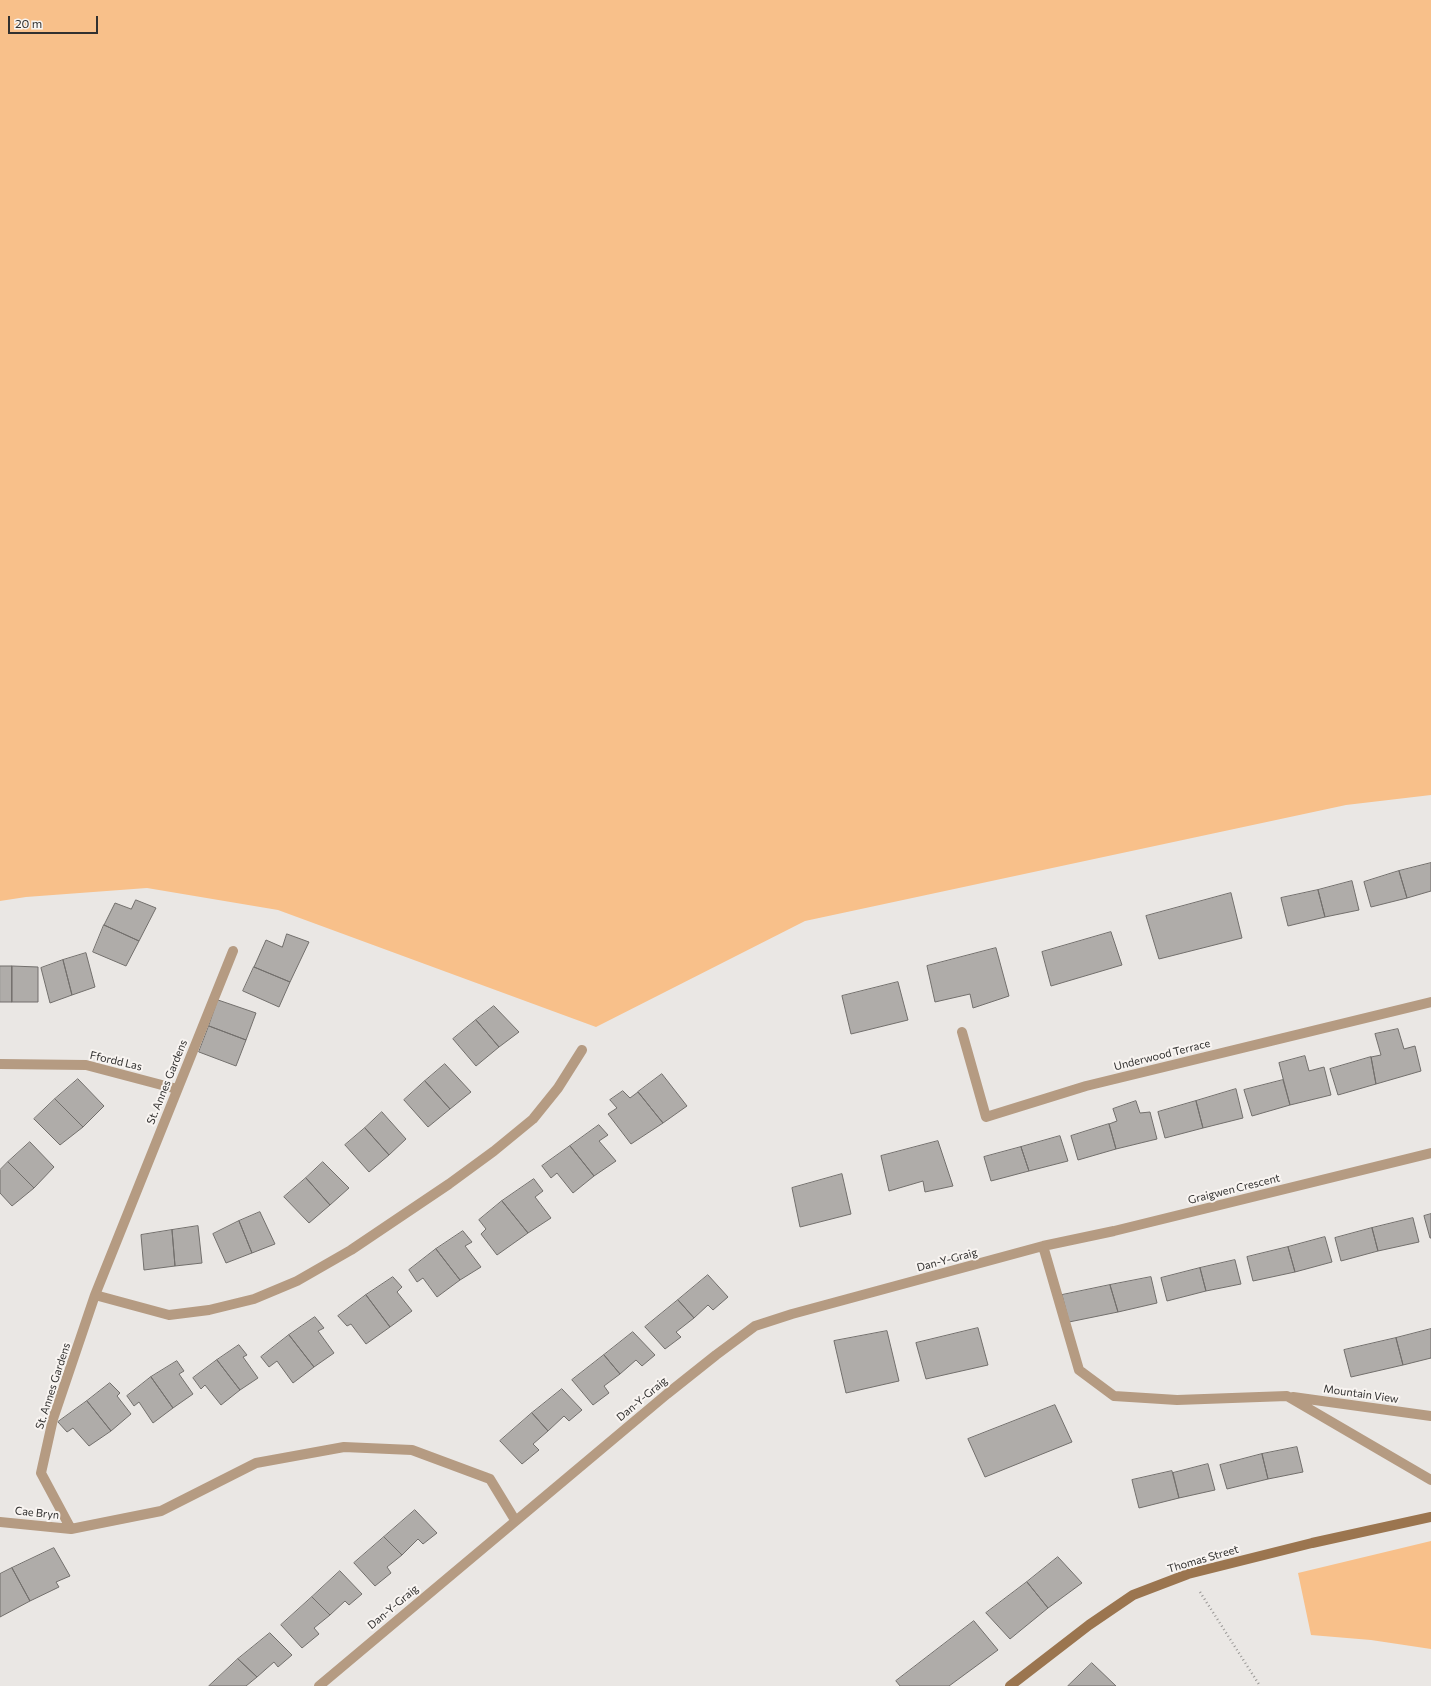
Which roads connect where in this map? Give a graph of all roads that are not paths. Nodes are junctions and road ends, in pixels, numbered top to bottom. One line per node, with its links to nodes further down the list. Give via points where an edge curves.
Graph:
1 (233, 951): 6 (street, St. Annes Gardens)
2 (1431, 1002): 3 (street, Underwood Terrace, via 1086,1086 986,1117)
3 (962, 1032)
4 (582, 1050): 9 (street, via 558,1088 533,1119 494,1151 358,1245 297,1281 254,1298 209,1310 169,1315)
5 (0, 1064): 6 (street, Ffordd Las, via 86,1065)
6 (177, 1088): 9 (street, St. Annes Gardens)
7 (1431, 1153): 8 (street, Graigwen Crescent)
8 (1043, 1246): 10 (street, Mountain View, via 1079,1370 1114,1396 1177,1400); 14 (street, Dan-Y-Graig, via 755,1326 679,1384)
9 (95, 1295): 16 (street, St. Annes Gardens, via 53,1419 41,1473)
10 (1287, 1396): 11 (street, Mountain View); 12 (street)
11 (1431, 1416)
12 (1431, 1480)
13 (1431, 1517): 18 (main road, Thomas Street, via 1188,1574 1133,1595 1089,1625)
14 (515, 1520): 16 (street, via 490,1479 412,1450 344,1447 256,1463 161,1511); 17 (street, Dan-Y-Graig)
15 (0, 1522): 16 (street, Cae Bryn)
16 (71, 1529)
17 (319, 1686)
18 (1010, 1686)

